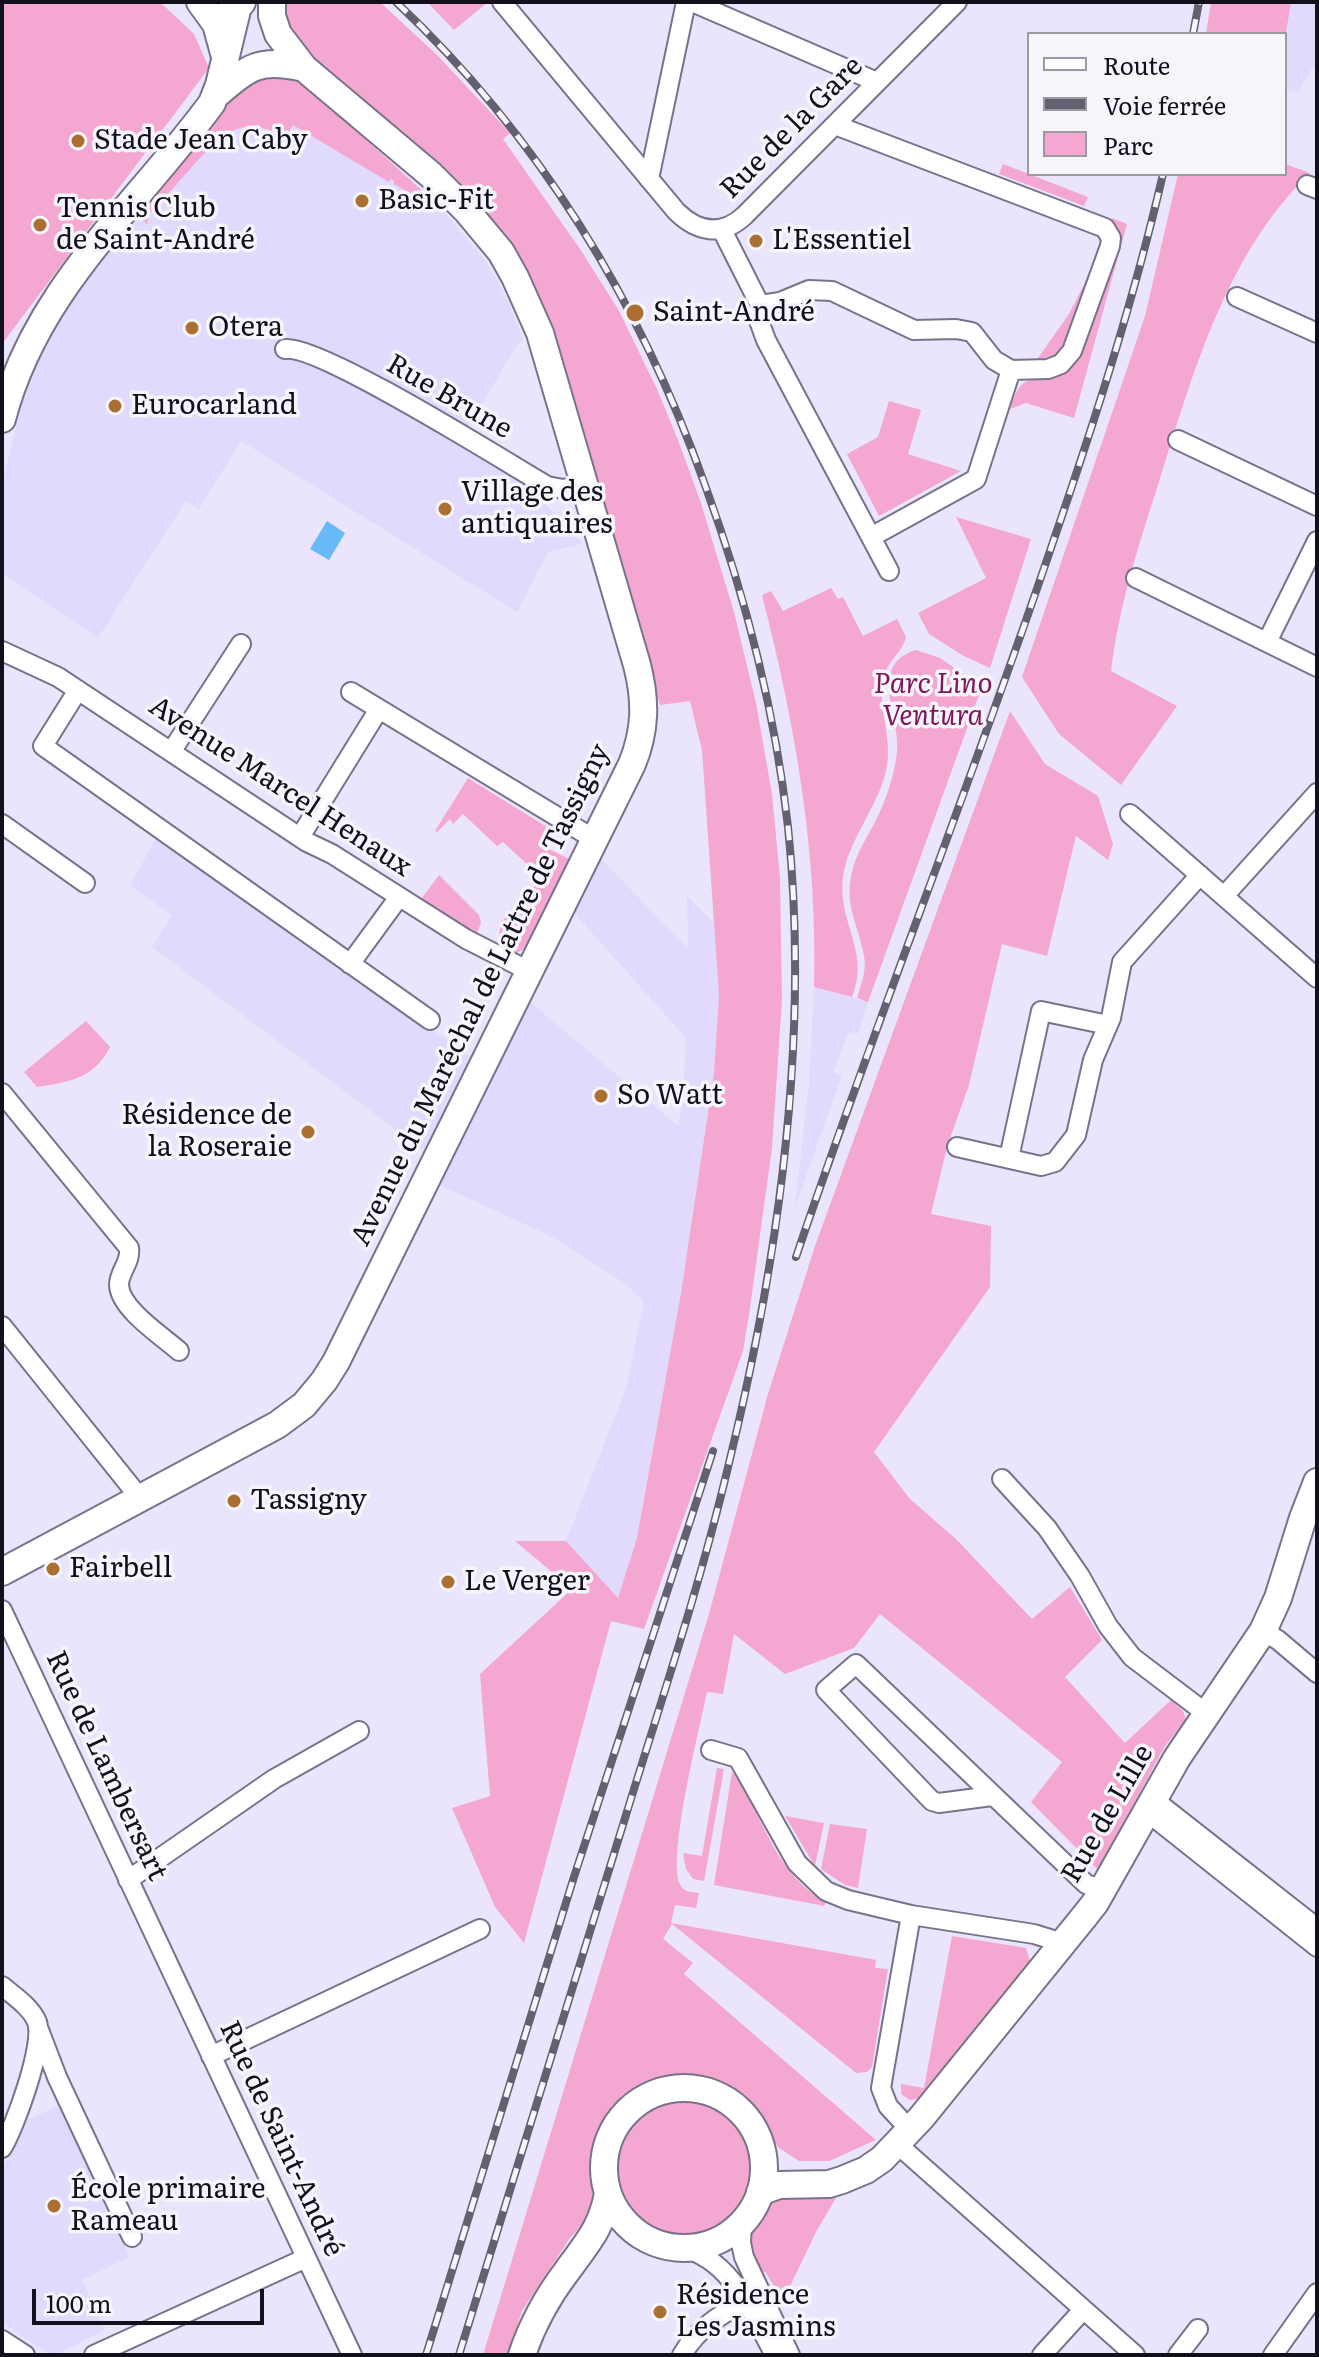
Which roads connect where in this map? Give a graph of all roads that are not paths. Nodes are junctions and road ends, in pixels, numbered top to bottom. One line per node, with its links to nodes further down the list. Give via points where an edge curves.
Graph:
1 (200, 2): 8 (main road, via 216,24)
2 (237, 2): 8 (main road); 9 (main road, Avenue du Maréchal de Lattre de Tassigny, via 280,52)
3 (272, 2): 9 (main road, Avenue du Maréchal de Lattre de Tassigny, via 278,34)
4 (502, 2): 13 (street, Rue de la Gare)
5 (686, 2): 13 (street)
6 (692, 2): 10 (street)
7 (957, 2): 10 (street, Rue de la Gare)
8 (225, 57): 11 (main road)
9 (304, 68): 11 (main road, via 257,64); 22 (main road, Avenue du Maréchal de Lattre de Tassigny, via 431,175 501,252 540,333)
10 (877, 82): 12 (street, Rue de la Gare)
11 (216, 95): 20 (main road, via 59,293 21,364)
12 (835, 125): 14 (street, Rue de la Gare, via 744,216); 19 (street, via 1105,228 1110,246 1067,359 1048,369)
13 (649, 179): 14 (street, Rue de la Gare, via 692,225)
14 (722, 230): 16 (street)
15 (1237, 297): 17 (street)
16 (759, 312): 19 (street, via 809,290 840,293 914,330 972,332 994,360); 24 (street, via 766,340)
17 (1317, 333)
18 (285, 349): 22 (street, Rue Brune, via 304,351 361,378 547,486)
19 (1011, 370): 24 (street, via 976,479)
20 (2, 419)
21 (1178, 440): 23 (street)
22 (585, 486): 42 (main road, Avenue du Maréchal de Lattre de Tassigny, via 644,697 635,756)
23 (1317, 506)
24 (871, 537): 26 (street)
25 (1317, 541): 28 (street)
26 (889, 571)
27 (1136, 578): 28 (street)
28 (1267, 642): 31 (street)
29 (241, 644): 37 (street)
30 (2, 651): 32 (street, Avenue Marcel Henaux)
31 (1317, 667)
32 (78, 690): 36 (street); 37 (street, Avenue Marcel Henaux)
33 (351, 692): 34 (street)
34 (379, 709): 41 (street); 42 (street)
35 (27, 734): 36 (street)
36 (43, 746): 47 (street)
37 (171, 752): 41 (street, Avenue Marcel Henaux)
38 (1317, 793): 45 (street)
39 (1130, 814): 43 (street)
40 (2, 824): 44 (street)
41 (300, 837): 46 (street, Avenue Marcel Henaux)
42 (594, 839): 48 (main road, Avenue du Maréchal de Lattre de Tassigny)
43 (1200, 875): 45 (street); 51 (street, via 1122,962)
44 (85, 883)
45 (1224, 896): 49 (street)
46 (399, 897): 47 (street); 48 (street, Avenue Marcel Henaux)
47 (350, 964): 50 (street)
48 (529, 971): 60 (main road, Avenue du Maréchal de Lattre de Tassigny, via 324,1381 288,1419)
49 (1317, 978)
50 (430, 1020)
51 (1108, 1025): 55 (street, via 1069,1147 1047,1166); 55 (street, via 1041,1011)
52 (2, 1093): 53 (street)
53 (9, 1117): 57 (street, via 129,1248 120,1293 129,1308)
54 (957, 1147): 55 (street)
55 (1009, 1158)
56 (2, 1326): 60 (street)
57 (179, 1351)
58 (1002, 1479): 65 (street, via 1047,1528 1132,1657)
59 (1317, 1482): 63 (main road, Rue de Lille)
60 (140, 1498): 61 (main road, Avenue du Maréchal de Lattre de Tassigny)
61 (2, 1572)
62 (2, 1610): 70 (street, Rue de Lambersart)
63 (1263, 1631): 64 (street); 65 (main road, Rue de Lille)
64 (1317, 1673)
65 (1207, 1714): 69 (main road, Rue de Lille)
66 (359, 1731): 70 (street, via 274,1779)
67 (711, 1750): 72 (street, via 738,1758 789,1850 816,1883 848,1900)
68 (992, 1796): 68 (street, via 856,1664 826,1690 932,1801); 71 (street, via 1086,1884)
69 (1150, 1805): 71 (main road, Rue de Lille); 73 (street); 77 (street)
70 (128, 1880): 76 (street, Rue de Lambersart)
71 (1102, 1890): 75 (main road, Rue de Lille)
72 (911, 1915): 75 (street); 81 (street, via 881,2088)
73 (1317, 1928)
74 (480, 1929): 80 (street)
75 (1063, 1943): 81 (main road, Rue de Lille)
76 (159, 1946): 80 (street, Rue de Saint-André)
77 (1317, 1947)
78 (2, 1986): 79 (street, via 31,2012)
79 (39, 2030): 83 (street, via 24,2094); 87 (street)
80 (211, 2056): 90 (street, Rue de Saint-André)
81 (903, 2136): 82 (main road, Rue de Lille, via 861,2160 813,2170 782,2165); 84 (main road, Rue de Lille, via 874,2166 855,2176); 93 (street)
82 (761, 2147): 84 (main road); 85 (main road, via 744,2115 715,2094 679,2088 655,2093 625,2113 612,2134 605,2157)
83 (2, 2148)
84 (760, 2192): 86 (main road)
85 (608, 2193): 88 (main road, via 622,2218); 99 (main road, via 595,2234 549,2298)
86 (742, 2223): 89 (main road, via 710,2243); 103 (street, via 744,2257)
87 (132, 2237)
88 (644, 2237): 89 (main road); 100 (main road, via 615,2241 596,2257)
89 (682, 2248): 92 (street, via 713,2261)
90 (306, 2258): 97 (street); 98 (street, Rue de Saint-André)
91 (1317, 2293): 107 (street)
92 (744, 2302): 101 (street, via 701,2328); 102 (street)
93 (1082, 2311): 104 (street); 105 (street)
94 (1198, 2329): 106 (street)
95 (2, 2340): 96 (street)
96 (25, 2355)
97 (94, 2355)
98 (352, 2355)
99 (522, 2355)
100 (528, 2355)
101 (682, 2355)
102 (775, 2355)
103 (790, 2355)
104 (1042, 2355)
105 (1135, 2355)
106 (1178, 2355)
107 (1273, 2355)

